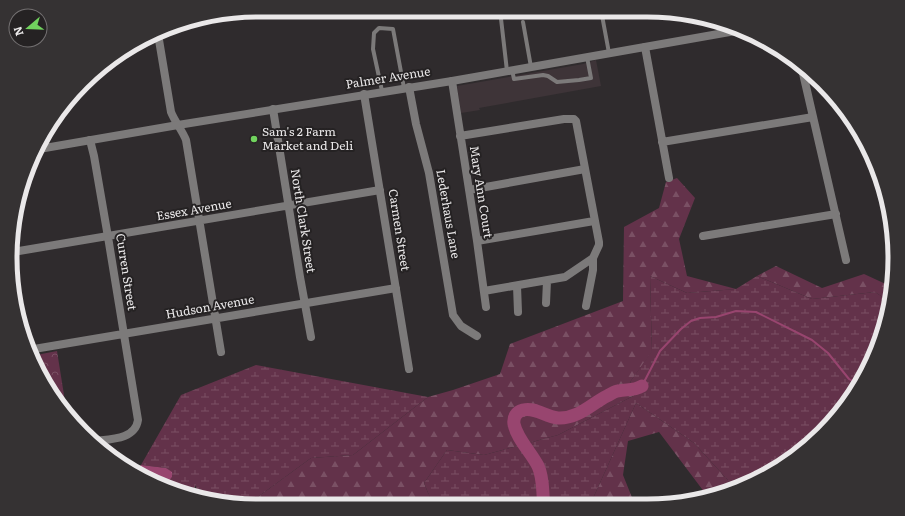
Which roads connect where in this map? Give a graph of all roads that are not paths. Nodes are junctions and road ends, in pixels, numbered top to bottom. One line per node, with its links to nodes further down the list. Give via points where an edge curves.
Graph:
1 (501, 17): 11 (lane)
2 (602, 17): 7 (lane)
3 (523, 22): 10 (lane)
4 (730, 32): 6 (street, Palmer Avenue)
5 (159, 38): 20 (street, via 171,112)
6 (645, 47): 7 (street, Palmer Avenue); 23 (street)
7 (609, 53): 8 (street, Palmer Avenue)
8 (587, 57): 9 (street, Palmer Avenue); 12 (lane, via 591,78 557,82)
9 (540, 65): 10 (street, Palmer Avenue); 12 (lane)
10 (531, 67): 11 (street, Palmer Avenue)
11 (510, 70): 12 (lane, via 514,80); 14 (street, Palmer Avenue)
12 (542, 75)
13 (803, 75): 19 (street)
14 (452, 80): 15 (street, Palmer Avenue); 21 (street, Mary Ann Court)
15 (406, 87): 16 (street, Palmer Avenue); 16 (lane, via 393,29 379,28 374,33 373,49); 50 (street, Lederhaus Lane, via 429,173 453,315 460,326)
16 (382, 91): 17 (street, Palmer Avenue)
17 (364, 94): 18 (street, Palmer Avenue); 27 (street, Carmen Street)
18 (273, 109): 20 (street, Palmer Avenue); 29 (street, North Clark Street)
19 (813, 117): 23 (street); 30 (street)
20 (178, 125): 22 (street, Palmer Avenue); 32 (street, via 186,140)
21 (460, 136): 25 (street, via 564,119 574,120 578,127); 28 (street, Mary Ann Court)
22 (90, 140): 24 (street, Palmer Avenue); 34 (street, Curren Street)
23 (662, 142): 26 (street)
24 (43, 148)
25 (585, 169): 28 (street); 31 (street)
26 (669, 178)
27 (380, 190): 29 (street, Essex Avenue); 41 (street, Carmen Street)
28 (469, 190): 35 (street, Mary Ann Court)
29 (288, 206): 32 (street, Essex Avenue); 44 (street, North Clark Street)
30 (836, 214): 33 (street); 38 (street)
31 (594, 220): 35 (street); 37 (street, via 598,245)
32 (199, 221): 34 (street, Essex Avenue); 48 (street)
33 (703, 236)
34 (108, 237): 36 (street, Essex Avenue); 49 (street, Curren Street)
35 (477, 241): 42 (street, Mary Ann Court)
36 (17, 251)
37 (593, 258): 39 (street, via 565,277); 45 (street)
38 (846, 260)
39 (547, 281): 40 (street); 43 (street)
40 (517, 286): 42 (street); 47 (street)
41 (396, 288): 44 (street, Hudson Avenue); 54 (street, Carmen Street)
42 (484, 291): 46 (street, Mary Ann Court)
43 (546, 303)
44 (305, 304): 48 (street, Hudson Avenue); 51 (street, North Clark Street)
45 (586, 306)
46 (486, 307)
47 (518, 312)
48 (216, 319): 49 (street, Hudson Avenue); 53 (street)
49 (124, 334): 52 (street, Hudson Avenue); 55 (street, Curren Street, via 137,409 137,425 131,433)
50 (476, 336)
51 (311, 337)
52 (35, 349)
53 (221, 352)
54 (409, 369)
55 (100, 440)

